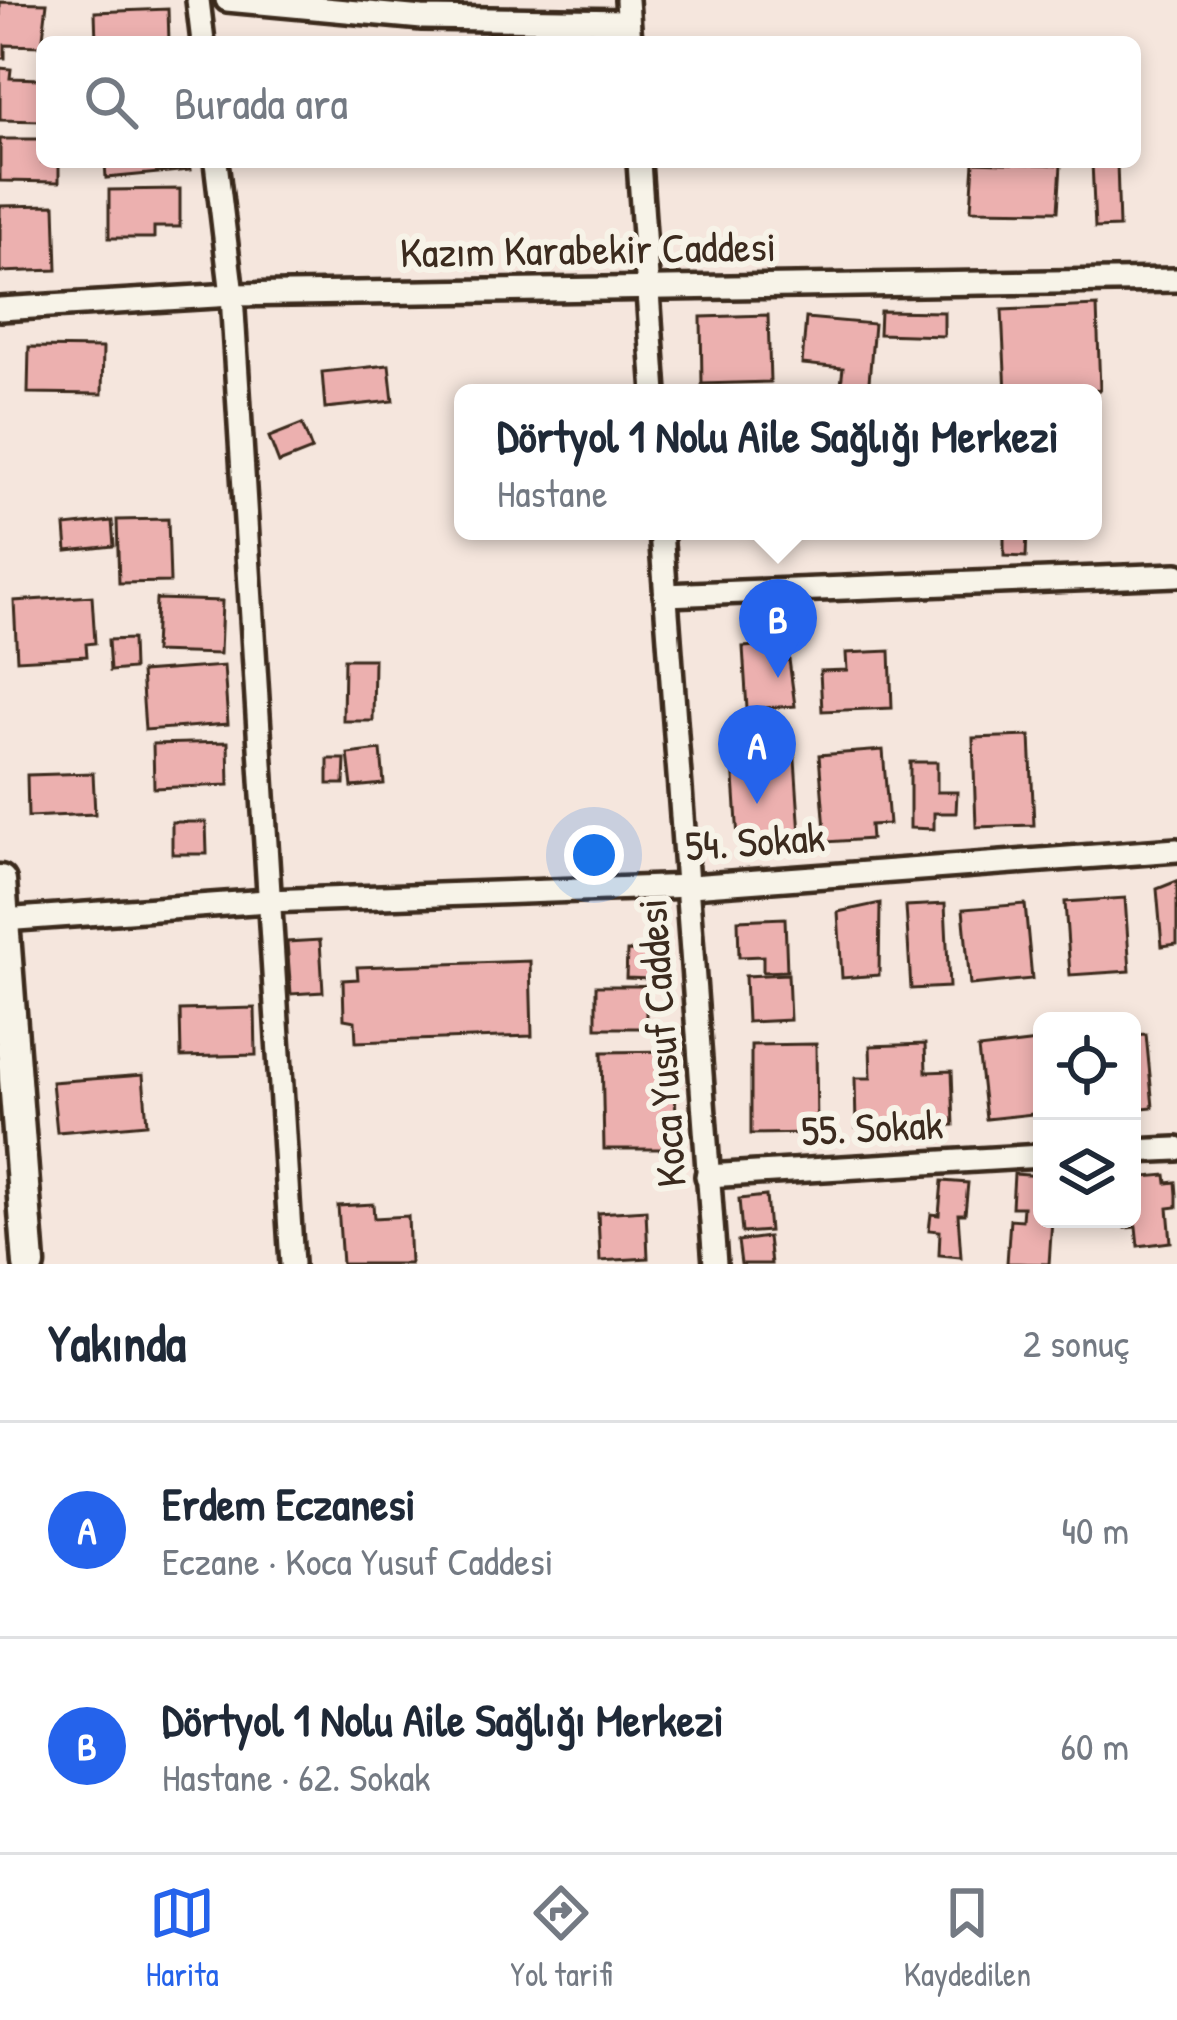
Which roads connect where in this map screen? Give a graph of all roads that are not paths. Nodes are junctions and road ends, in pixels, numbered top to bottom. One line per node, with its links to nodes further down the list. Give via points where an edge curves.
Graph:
1 (198, 0): 4 (street)
2 (227, 0): 3 (street, via 422,18)
3 (629, 21)
4 (201, 36)
5 (217, 168): 9 (street)
6 (640, 168): 8 (street)
7 (1177, 280): 8 (street, Kazım Karabekir Caddesi)
8 (649, 287): 9 (street, Kazım Karabekir Caddesi); 11 (street)
9 (232, 295): 10 (street, Kazım Karabekir Caddesi); 18 (street)
10 (0, 309)
11 (654, 384)
12 (662, 540): 14 (street, Koca Yusuf Caddesi)
13 (1177, 575): 14 (street)
14 (664, 596): 17 (street, Koca Yusuf Caddesi)
15 (1177, 850): 17 (street, 54. Sokak)
16 (0, 881): 19 (street)
17 (691, 886): 18 (street, 54. Sokak); 23 (street, Koca Yusuf Caddesi)
18 (266, 901): 19 (street, 54. Sokak); 25 (street)
19 (3, 920): 24 (street)
20 (1177, 1149): 21 (street)
21 (1141, 1151)
22 (1033, 1157): 23 (street, 55. Sokak)
23 (707, 1176): 26 (street, Koca Yusuf Caddesi)
24 (29, 1264)
25 (292, 1264)
26 (716, 1264)

